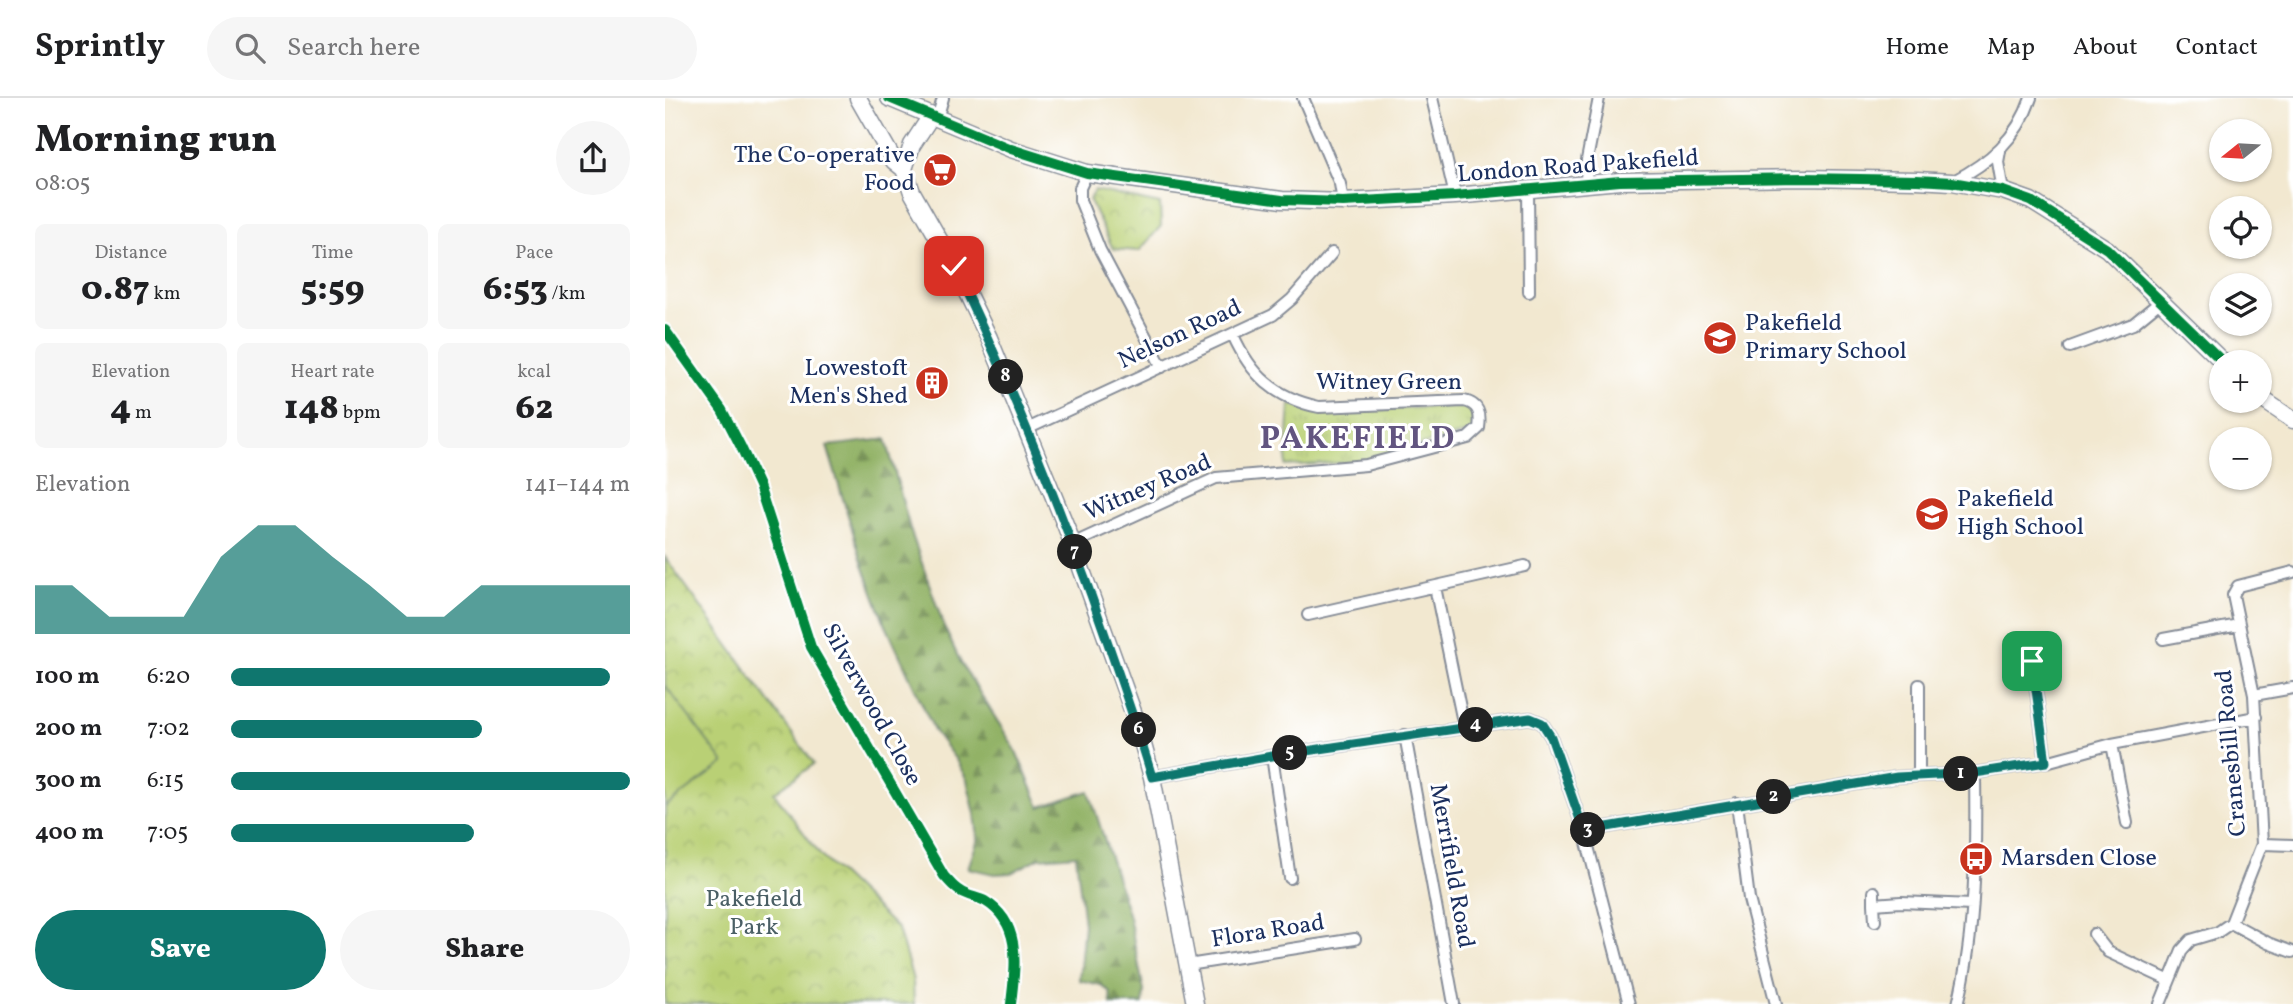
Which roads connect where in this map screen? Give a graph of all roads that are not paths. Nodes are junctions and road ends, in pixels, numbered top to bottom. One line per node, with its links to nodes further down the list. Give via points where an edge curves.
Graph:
1 (858, 98): 10 (main road, via 894,161)
2 (889, 98): 8 (main road, London Road Pakefield)
3 (943, 98): 8 (street)
4 (1303, 98): 17 (street, via 1340,184)
5 (1432, 98): 16 (street)
6 (1598, 98): 13 (street)
7 (2031, 98): 9 (street, via 2024,117)
8 (934, 118): 10 (main road, via 912,145); 11 (main road, London Road Pakefield)
9 (2000, 151): 12 (street); 15 (street)
10 (904, 169): 28 (main road, via 989,338)
11 (1087, 173): 17 (main road, London Road Pakefield, via 1282,200); 25 (street, via 1080,200 1100,250)
12 (1952, 182): 13 (main road, London Road Pakefield, via 1795,178); 15 (main road, London Road Pakefield)
13 (1586, 183): 14 (main road, London Road Pakefield)
14 (1528, 188): 16 (main road, London Road Pakefield); 19 (street)
15 (2003, 191): 20 (main road, London Road Pakefield, via 2031,201 2107,249)
16 (1455, 196): 17 (main road, London Road Pakefield)
17 (1343, 202)
18 (1332, 253): 22 (street, Nelson Road, via 1283,307)
19 (1529, 292)
20 (2161, 301): 23 (street, via 2133,324); 24 (main road, London Road Pakefield)
21 (665, 330): 64 (street, Silverwood Close, via 722,410 741,447 759,486 811,647 828,677 944,876 1005,920 1016,959)
22 (1233, 335): 25 (street, Nelson Road); 29 (street, Witney Green, via 1258,376 1302,404 1464,401 1477,407 1481,419 1468,438 1366,465)
23 (2070, 347)
24 (2211, 350)
25 (1162, 367): 28 (street, Nelson Road)
26 (2272, 406): 27 (main road)
27 (2293, 421)
28 (1027, 429): 30 (main road)
29 (1284, 471): 30 (street, Witney Road, via 1216,478)
30 (1072, 544): 49 (main road)
31 (1525, 566): 33 (street)
32 (2293, 572): 35 (street, Cranesbill Road, via 2238,586 2233,594)
33 (1436, 587): 34 (street); 42 (street)
34 (1308, 615)
35 (2239, 625): 36 (street); 40 (street, Cranesbill Road)
36 (2163, 639)
37 (2032, 661): 46 (street)
38 (1919, 685): 48 (street)
39 (2293, 688): 40 (street)
40 (2254, 695): 41 (street, Cranesbill Road)
41 (2256, 717): 44 (street); 53 (street, Cranesbill Road)
42 (1464, 727): 43 (street); 52 (street, via 1530,718 1542,723)
43 (1405, 735): 45 (street); 66 (street, Merrifield Road)
44 (2112, 744): 46 (street); 51 (street)
45 (1272, 756): 49 (street); 55 (street)
46 (2046, 762): 47 (street)
47 (1975, 773): 48 (street); 56 (street)
48 (1919, 775): 50 (street)
49 (1152, 777): 62 (main road)
50 (1737, 803): 52 (street); 68 (street, via 1749,900)
51 (2127, 823)
52 (1584, 831): 67 (street)
53 (2262, 844): 54 (street); 58 (street, Cranesbill Road)
54 (2293, 845)
55 (1290, 878)
56 (1972, 905): 57 (street, via 1874,898); 69 (street)
57 (1875, 921)
58 (2231, 923): 61 (street); 63 (street, via 2192,940)
59 (2094, 934): 63 (street, via 2108,952)
60 (1356, 939): 62 (street, Flora Road)
61 (2292, 952)
62 (1188, 965): 65 (main road)
63 (2168, 980): 70 (street)
64 (1011, 1004)
65 (1195, 1004)
66 (1454, 1004)
67 (1629, 1004)
68 (1776, 1004)
69 (1958, 1004)
70 (2160, 1004)

